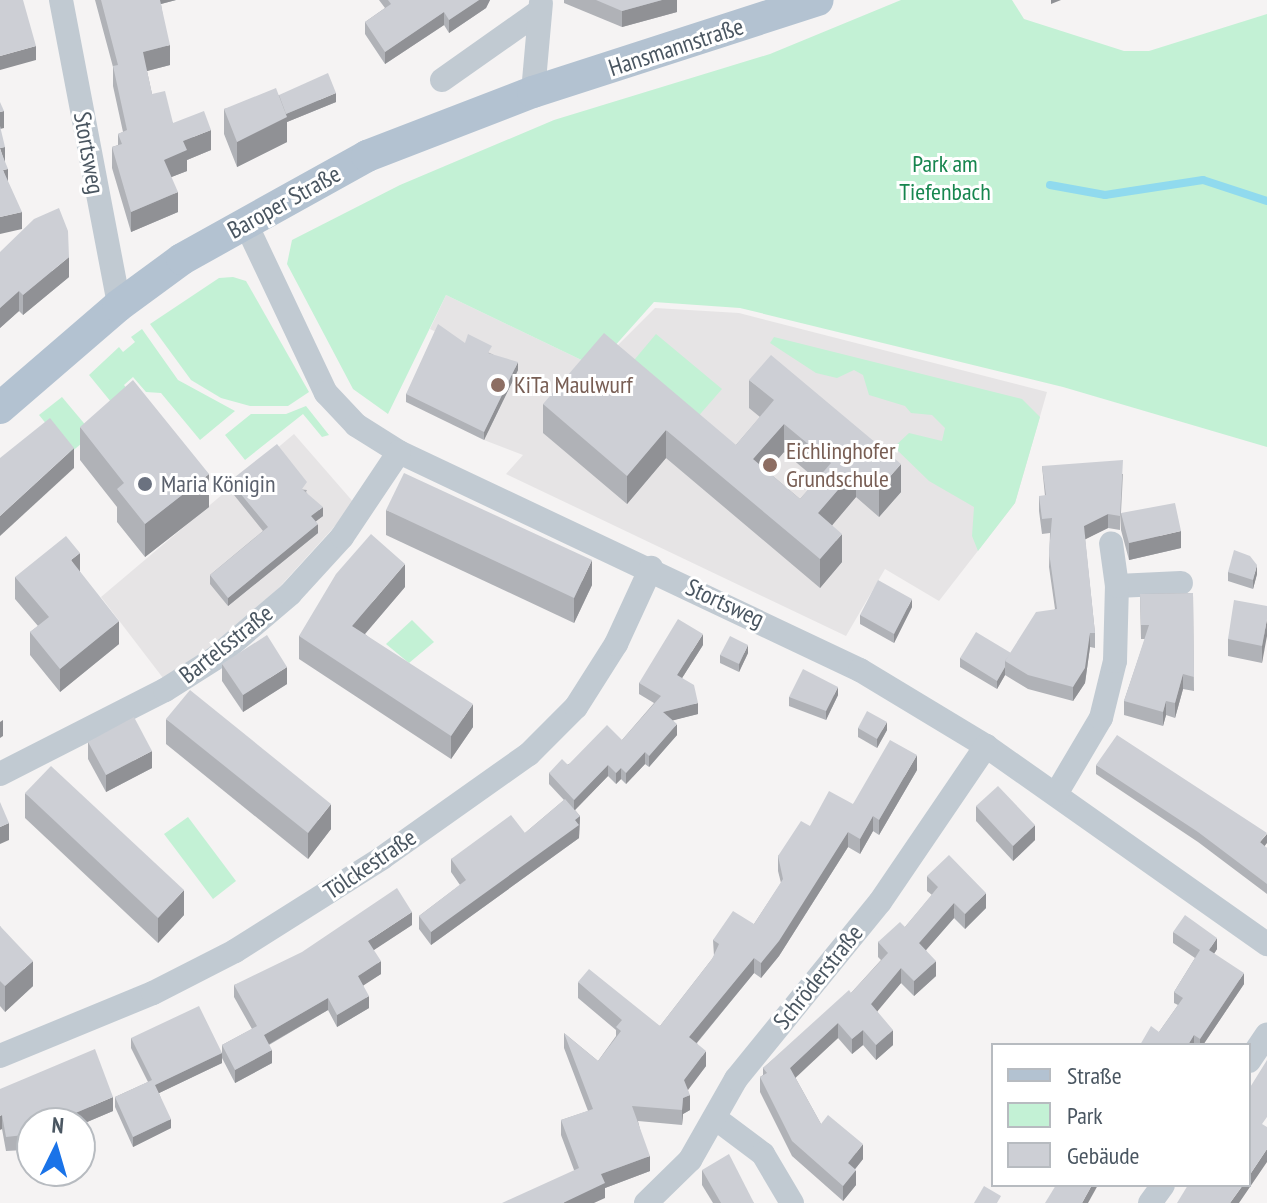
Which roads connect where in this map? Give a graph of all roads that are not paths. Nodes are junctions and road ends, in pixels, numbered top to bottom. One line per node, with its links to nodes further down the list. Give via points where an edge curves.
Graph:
1 (61, 0): 7 (street, Stortsweg)
2 (818, 0): 5 (main road, Hansmannstraße)
3 (540, 6): 4 (street); 5 (street)
4 (442, 80)
5 (533, 92): 6 (main road, Baroper Straße, via 367,156)
6 (245, 222): 7 (main road, Baroper Straße); 9 (street, Stortsweg, via 326,393 356,425)
7 (119, 305): 8 (main road, Baroper Straße)
8 (0, 408)
9 (399, 452): 11 (street, Stortsweg); 15 (street, Bartelsstraße, via 342,537 290,594 214,659 165,690)
10 (1111, 543): 13 (street)
11 (651, 568): 14 (street, Stortsweg, via 830,653); 19 (street, Tölckestraße, via 616,644 576,707 529,754 382,858 235,951 153,993)
12 (1181, 583): 13 (street)
13 (1117, 586): 16 (street, via 1115,661 1101,718)
14 (986, 746): 16 (street, Stortsweg); 21 (street, Schröderstraße, via 880,902 736,1079)
15 (0, 774)
16 (1056, 794): 17 (street, Stortsweg)
17 (1267, 944)
18 (1267, 1034): 20 (street)
19 (0, 1056)
20 (1251, 1058)
21 (715, 1118): 22 (street, Schröderstraße, via 690,1160); 23 (street, via 763,1154)
22 (646, 1203)
23 (792, 1203)

